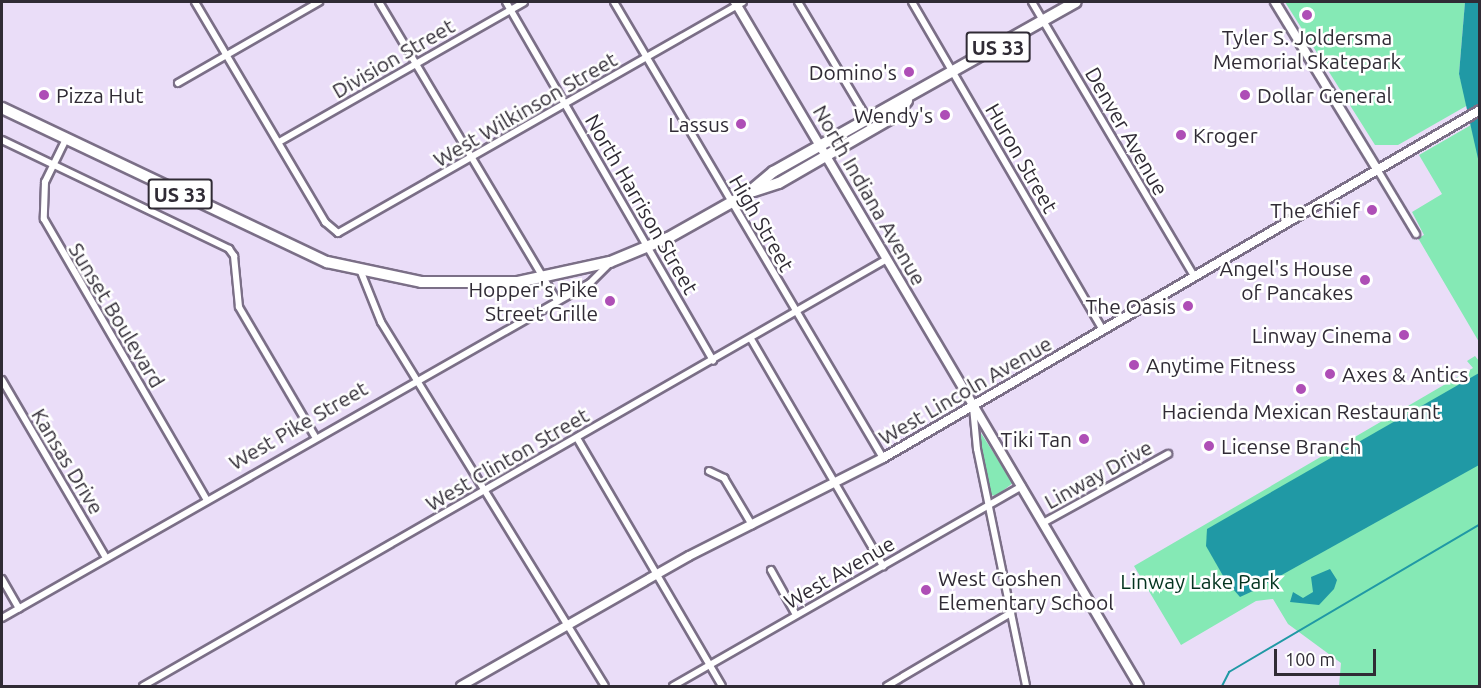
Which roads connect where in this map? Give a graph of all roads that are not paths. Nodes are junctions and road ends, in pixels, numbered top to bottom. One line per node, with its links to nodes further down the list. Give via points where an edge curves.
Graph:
1 (195, 2): 15 (street)
2 (319, 2): 15 (street)
3 (379, 2): 17 (street)
4 (507, 2): 13 (street, North Harrison Street)
5 (524, 2): 13 (street, Division Street)
6 (614, 2): 16 (street, High Street)
7 (798, 2): 24 (street)
8 (912, 2): 18 (street, Huron Street)
9 (1032, 2): 14 (street, Denver Avenue)
10 (1076, 2): 14 (highway, US 33)
11 (1275, 2): 32 (street)
12 (738, 3): 16 (street, West Wilkinson Street); 28 (street, North Indiana Avenue)
13 (511, 9): 17 (street, Division Street); 21 (street, North Harrison Street)
14 (1043, 20): 18 (highway, US 33); 40 (street, Denver Avenue)
15 (226, 55): 19 (street); 27 (street)
16 (647, 57): 21 (street, West Wilkinson Street); 34 (street, High Street)
17 (415, 64): 27 (street, Division Street); 30 (street)
18 (953, 73): 20 (highway, US 33); 44 (street, Huron Street)
19 (178, 83)
20 (909, 99): 24 (highway, US 33); 29 (highway, via 890,119)
21 (566, 104): 30 (street, West Wilkinson Street); 36 (street, North Harrison Street)
22 (2, 108): 25 (highway, US 33)
23 (1479, 110): 32 (street, West Lincoln Avenue)
24 (867, 118): 28 (highway, US 33)
25 (66, 139): 31 (street, Sunset Boulevard); 39 (highway, US 33, via 300,251)
26 (2, 140): 31 (street)
27 (279, 142): 30 (street, West Wilkinson Street, via 334,232 343,232)
28 (820, 145): 29 (street, North Indiana Avenue); 33 (highway, US 33)
29 (827, 156): 33 (highway); 37 (street, North Indiana Avenue)
30 (470, 159): 41 (street)
31 (53, 165): 50 (street, via 232,252 237,303); 58 (street, Sunset Boulevard, via 41,203 50,234)
32 (1377, 169): 35 (street); 40 (street, West Lincoln Avenue)
33 (748, 193): 34 (highway, US 33)
34 (731, 203): 36 (highway, US 33); 43 (street, High Street)
35 (1416, 234)
36 (648, 248): 38 (highway, US 33); 46 (street, North Harrison Street)
37 (887, 259): 43 (street, West Clinton Street); 49 (street, North Indiana Avenue)
38 (610, 262): 41 (highway, US 33); 42 (street, West Pike Street, via 590,283)
39 (361, 272): 41 (highway, US 33, via 451,284); 48 (street, via 373,307)
40 (1194, 276): 44 (street, West Lincoln Avenue)
41 (541, 278): 42 (street)
42 (557, 302): 48 (street, West Pike Street)
43 (795, 314): 45 (street, West Clinton Street); 53 (street, High Street)
44 (1103, 330): 49 (street, West Lincoln Avenue)
45 (751, 339): 46 (street, West Clinton Street); 55 (street)
46 (713, 360): 51 (street, West Clinton Street)
47 (2, 381): 62 (street, Kansas Drive)
48 (416, 381): 50 (street, West Pike Street); 57 (street)
49 (973, 406): 53 (street, West Lincoln Avenue); 56 (street, North Indiana Avenue); 59 (street)
50 (316, 438): 58 (street, West Pike Street)
51 (577, 438): 57 (street, West Clinton Street); 65 (street)
52 (1168, 454): 60 (street, Linway Drive)
53 (883, 458): 55 (street, West Lincoln Avenue)
54 (710, 471): 61 (street, via 724,478)
55 (836, 484): 61 (street, West Lincoln Avenue); 63 (street)
56 (1022, 486): 59 (street, West Avenue); 60 (street, North Indiana Avenue)
57 (485, 490): 71 (street); 73 (street, West Clinton Street)
58 (207, 500): 62 (street, West Pike Street)
59 (989, 505): 63 (street, West Avenue); 68 (street)
60 (1043, 522): 80 (street, North Indiana Avenue)
61 (752, 525): 65 (street, West Lincoln Avenue)
62 (106, 558): 67 (street, West Pike Street)
63 (883, 566): 69 (street, West Avenue)
64 (771, 570): 69 (street)
65 (656, 575): 71 (street, West Lincoln Avenue); 72 (street)
66 (2, 579): 67 (street)
67 (19, 608): 70 (street, West Pike Street)
68 (1011, 613): 78 (street); 79 (street)
69 (796, 615): 72 (street, West Avenue)
70 (2, 618)
71 (569, 624): 74 (street, West Lincoln Avenue); 75 (street)
72 (710, 665): 76 (street, West Avenue); 77 (street)
73 (143, 687)
74 (461, 687)
75 (605, 687)
76 (673, 687)
77 (722, 687)
78 (887, 687)
79 (1026, 687)
80 (1139, 687)

